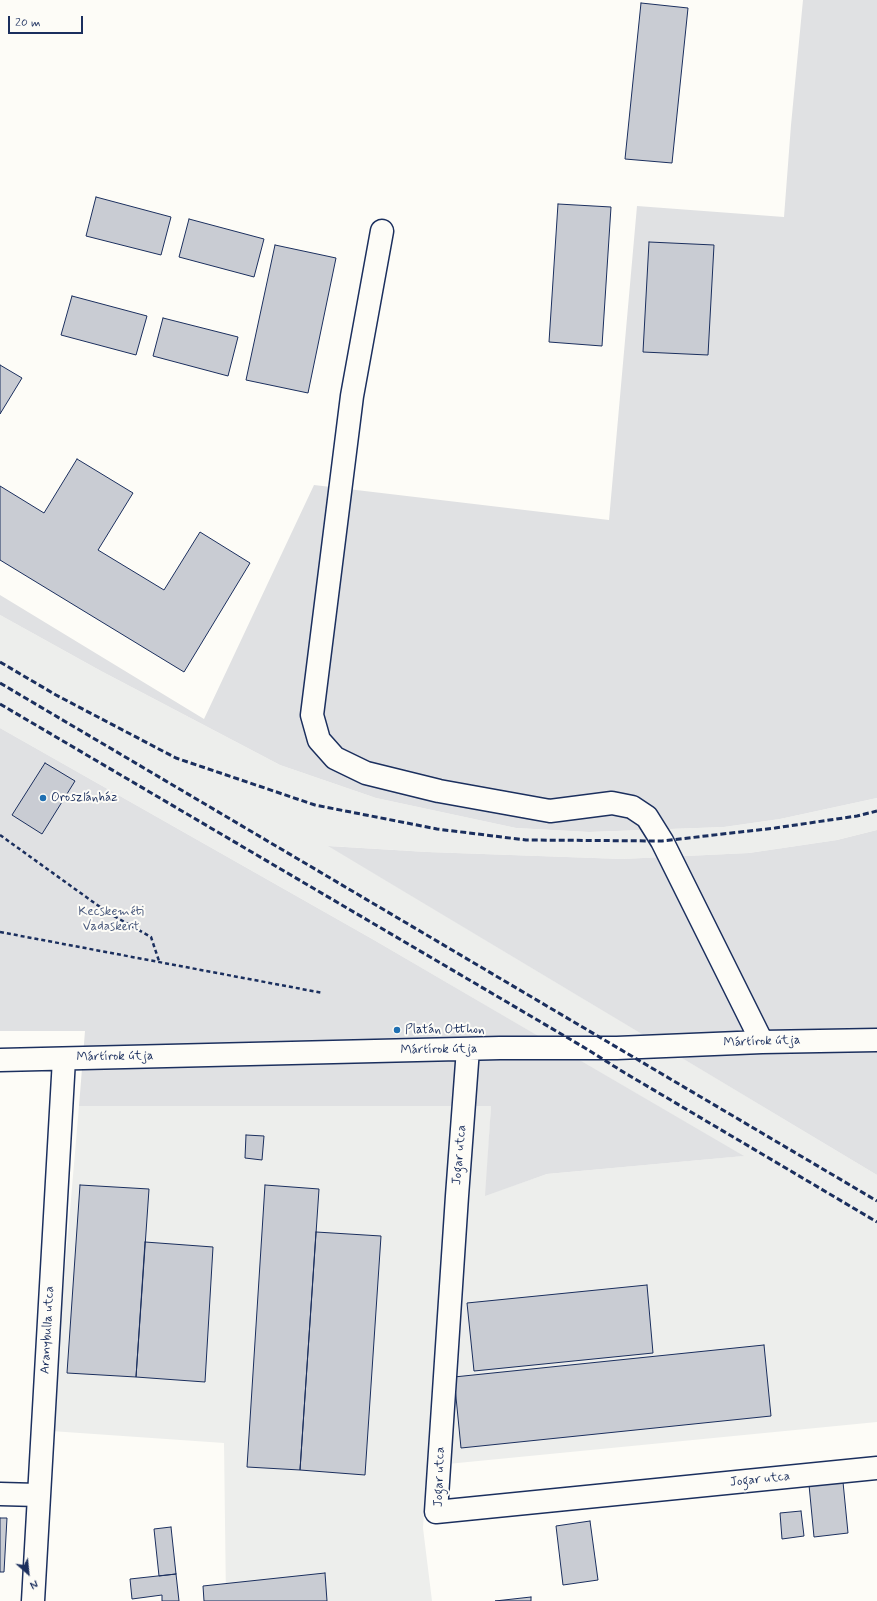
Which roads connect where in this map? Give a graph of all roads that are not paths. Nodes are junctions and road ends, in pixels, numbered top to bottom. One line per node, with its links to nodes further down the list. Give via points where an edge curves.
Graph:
1 (382, 232): 3 (street, via 352,396 312,715 319,740 336,758 366,773 431,790 550,811 612,804 632,807 648,817)
2 (877, 1040): 3 (street, Mártírok útja)
3 (762, 1042): 4 (street, Mártírok útja, via 617,1048)
4 (468, 1049): 5 (street, Mártírok útja); 7 (street, Jogar utca, via 436,1512)
5 (64, 1059): 6 (street, Mártírok útja); 9 (street, Aranybulla utca)
6 (0, 1060)
7 (877, 1468)
8 (0, 1494): 9 (street)
9 (38, 1495): 10 (street, Aranybulla utca)
10 (33, 1601)

